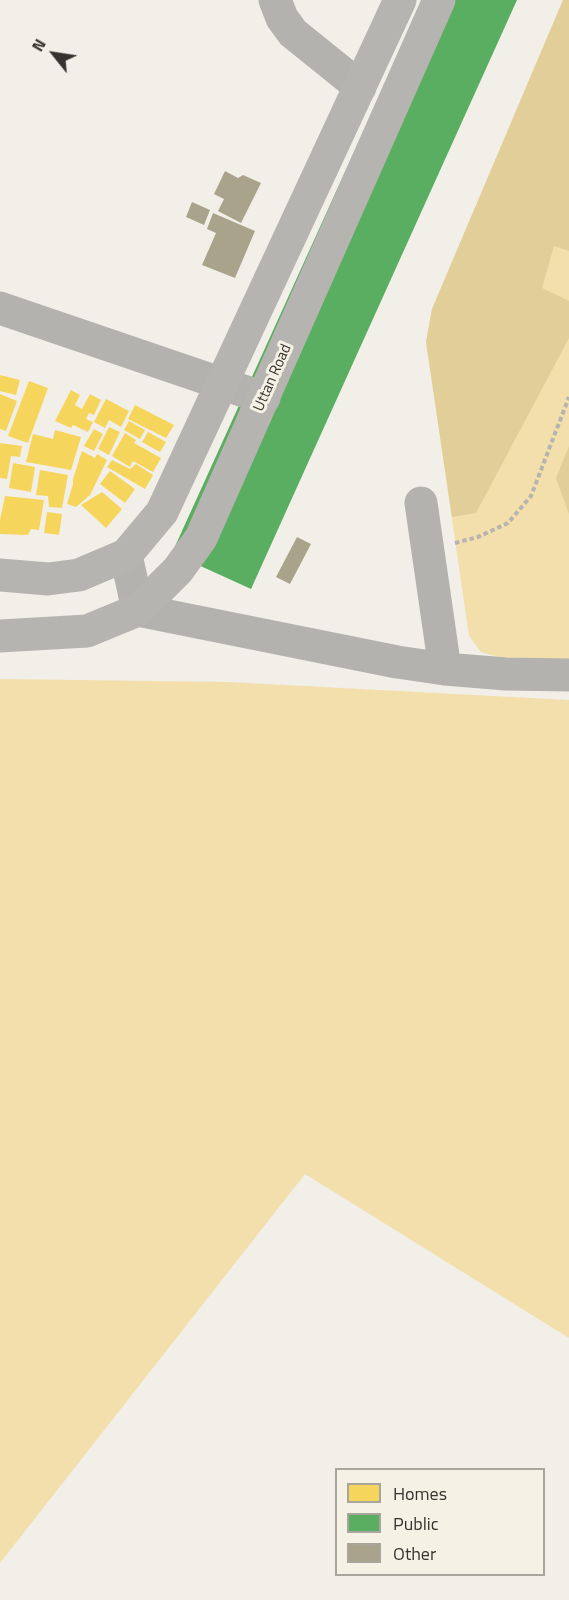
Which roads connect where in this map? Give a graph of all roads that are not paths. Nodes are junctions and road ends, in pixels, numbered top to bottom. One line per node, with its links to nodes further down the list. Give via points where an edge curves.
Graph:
1 (275, 0): 4 (street, via 293,33)
2 (400, 0): 4 (main road)
3 (439, 0): 7 (main road, Uttan Road)
4 (360, 87): 6 (main road)
5 (0, 308): 6 (street)
6 (223, 383): 7 (street); 9 (main road, via 162,513)
7 (264, 398): 11 (main road, Uttan Road, via 201,538 178,570)
8 (421, 503): 13 (street)
9 (126, 555): 10 (main road, via 79,575 48,579); 11 (street)
10 (0, 575)
11 (138, 610): 12 (main road, Uttan Road, via 87,632); 13 (street)
12 (0, 636)
13 (445, 669): 14 (street)
14 (569, 675)

